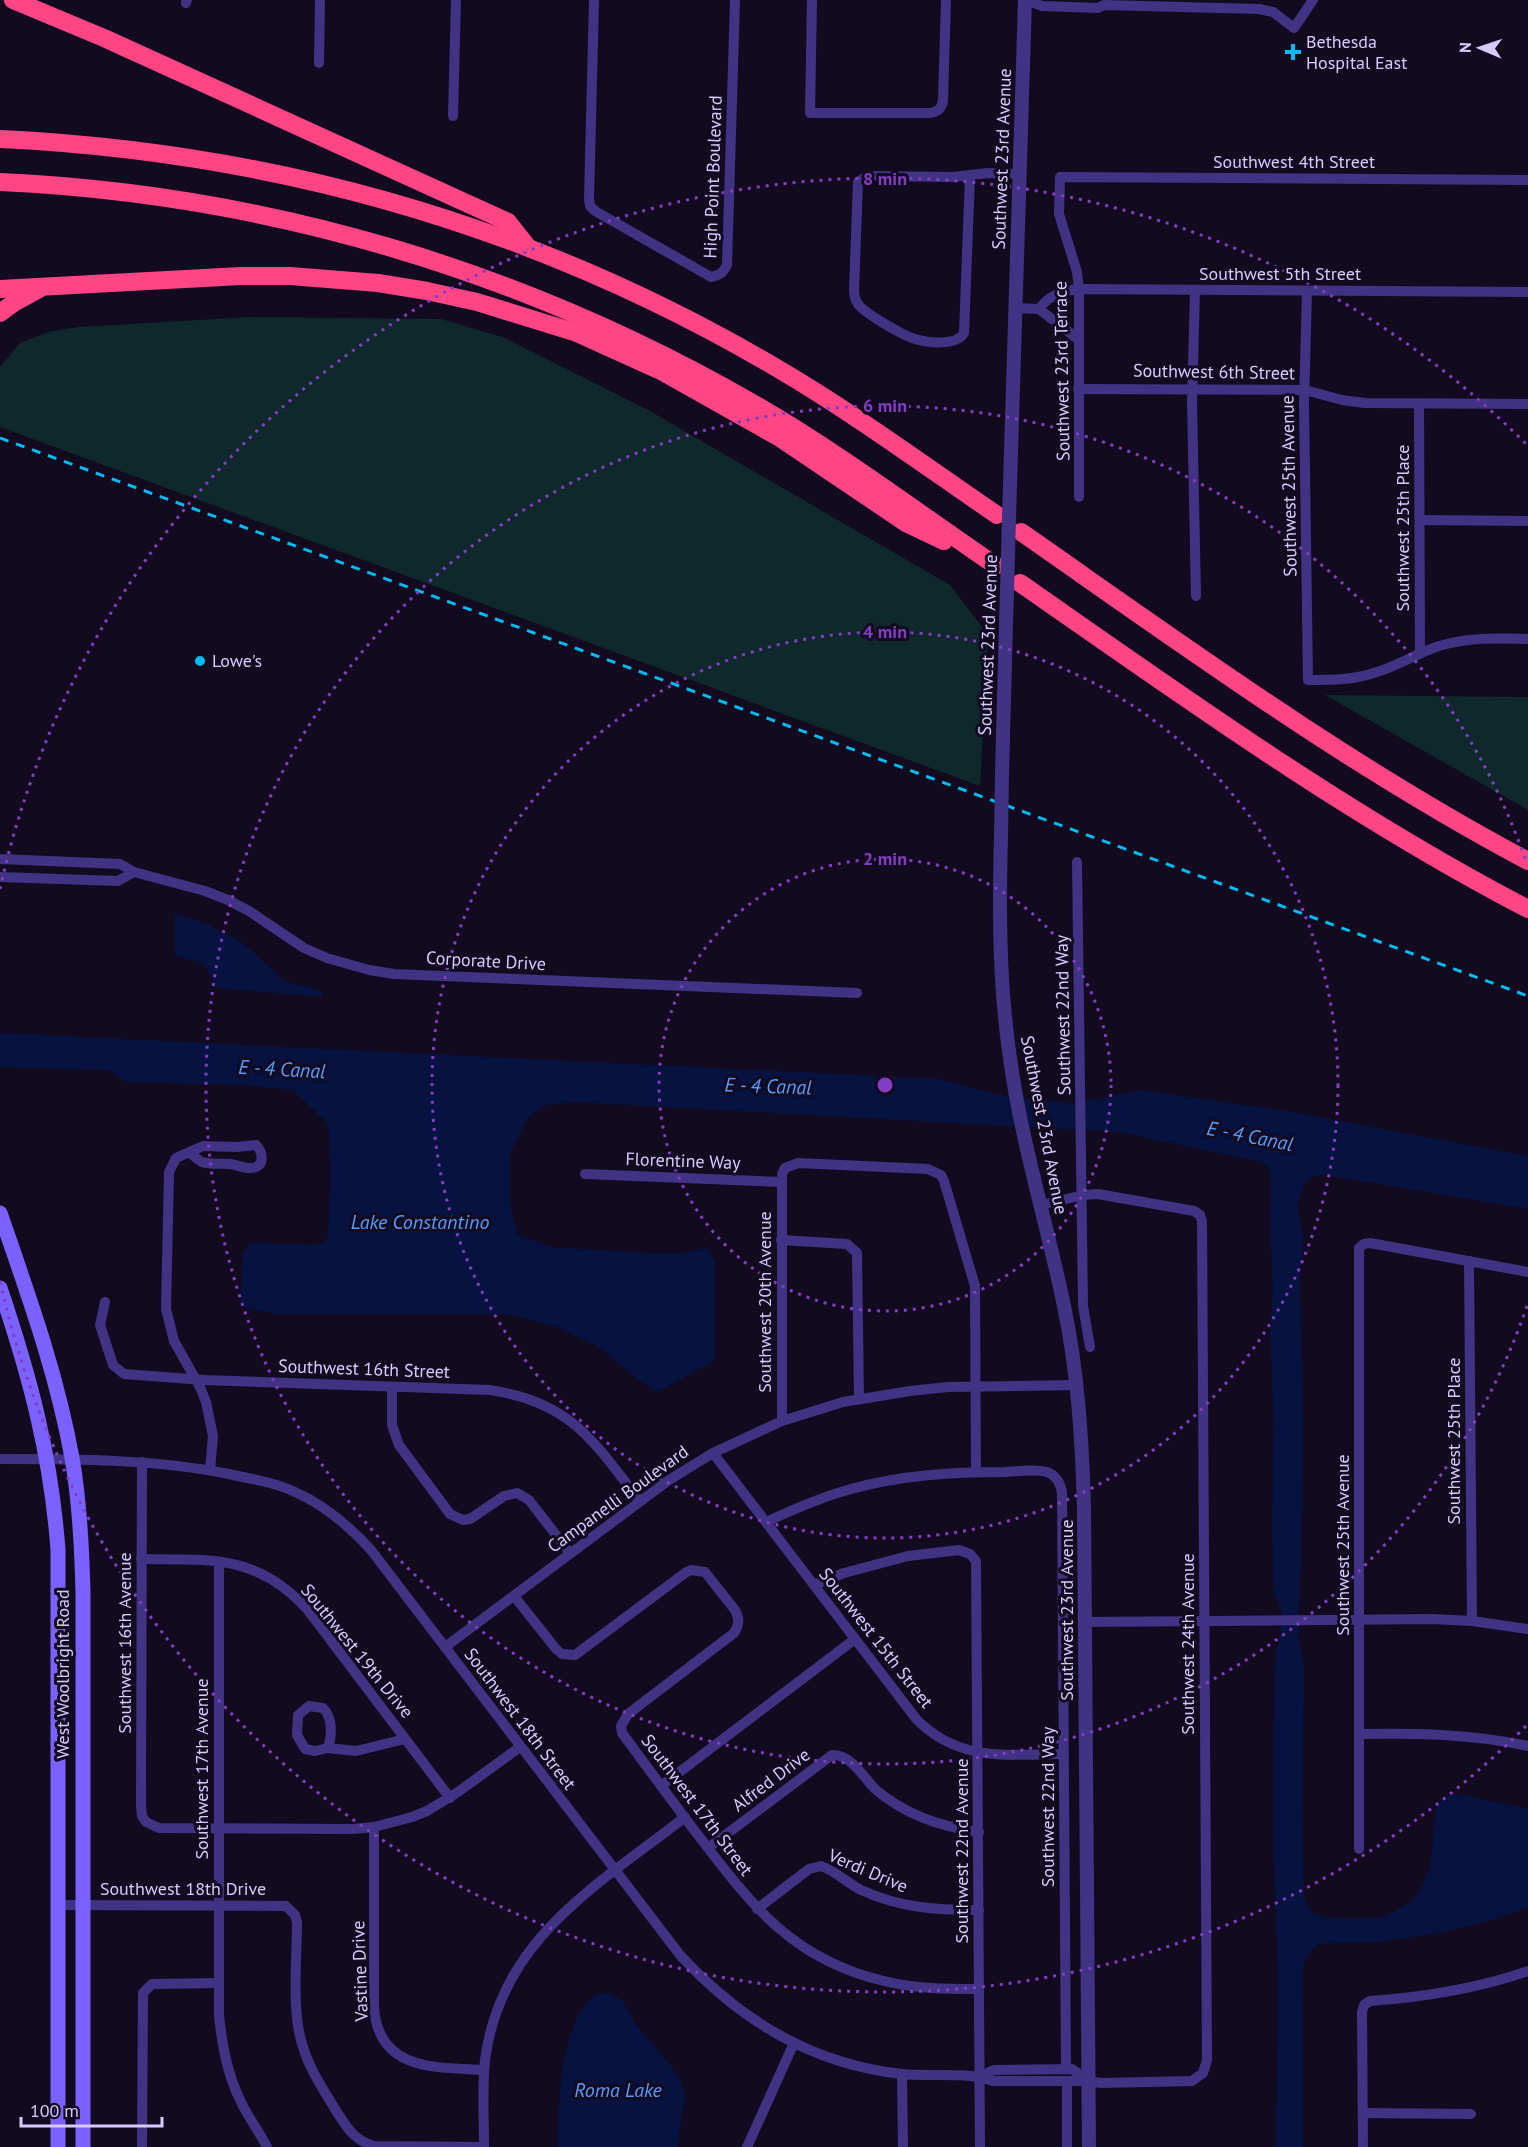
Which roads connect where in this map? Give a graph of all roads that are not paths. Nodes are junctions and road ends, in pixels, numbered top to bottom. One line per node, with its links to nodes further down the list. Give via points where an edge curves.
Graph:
1 (14, 0): 12 (highway)
2 (44, 0): 12 (highway)
3 (320, 0): 13 (street)
4 (456, 0): 14 (street)
5 (594, 0): 6 (street, High Point Boulevard, via 590,206 711,277 724,272 727,265)
6 (735, 0)
7 (812, 0): 8 (street, via 810,113 938,112 942,106)
8 (946, 0)
9 (1026, 0): 11 (street, via 1042,6 1098,8); 16 (street, Southwest 23rd Avenue)
10 (1313, 0): 11 (street, via 1294,28 1273,12 1259,9)
11 (1100, 3)
12 (104, 38): 21 (highway, via 508,222)
13 (319, 63)
14 (453, 116)
15 (0, 139): 21 (highway, via 132,149 266,171 430,212)
16 (1020, 174): 17 (street); 28 (street, Southwest 23rd Avenue)
17 (970, 176): 17 (street, via 867,176 858,182 856,301 865,311 915,339 954,341 964,333)
18 (1060, 177): 19 (street, Southwest 4th Street); 24 (street, Southwest 23rd Terrace, via 1059,214)
19 (1528, 180)
20 (0, 182): 22 (highway, via 127,192 251,212 383,244 512,287 638,342 758,406 995,566 906,523 789,444 691,387 601,343 530,317 427,291 315,277 241,276)
21 (528, 247): 38 (highway, via 654,302 757,357 843,409)
22 (46, 286): 23 (highway); 30 (highway)
23 (0, 288)
24 (1079, 289): 25 (street, Southwest 5th Street); 29 (street, Southwest 5th Street, via 1059,293); 31 (street, Southwest 23rd Terrace)
25 (1195, 290): 26 (street, Southwest 5th Street); 32 (street)
26 (1307, 291): 27 (street, Southwest 5th Street); 34 (street, Southwest 25th Avenue)
27 (1528, 292)
28 (1015, 308): 29 (street); 57 (street, Southwest 23rd Avenue, bridge, via 1000,952 1014,1083)
29 (1039, 309): 31 (street)
30 (0, 313)
31 (1079, 340): 33 (street, Southwest 23rd Terrace)
32 (1192, 388): 33 (street, Southwest 6th Street); 34 (street, Southwest 6th Street); 43 (street)
33 (1078, 389): 37 (street, Southwest 23rd Terrace)
34 (1305, 390): 35 (street, Southwest 6th Street, via 1365,403); 45 (street, Southwest 25th Avenue, via 1308,680 1356,678)
35 (1419, 404): 36 (street, Southwest 6th Street); 39 (street, Southwest 25th Place)
36 (1528, 405)
37 (1079, 496)
38 (997, 515)
39 (1420, 520): 40 (street); 45 (street, Southwest 25th Place)
40 (1528, 521)
41 (1021, 532): 47 (highway, via 1342,752)
42 (1020, 583): 51 (highway, via 1336,799)
43 (1196, 596)
44 (1528, 639): 45 (street, via 1474,639)
45 (1420, 653)
46 (0, 859): 49 (street, Corporate Drive, via 120,864)
47 (1528, 861)
48 (1077, 862): 56 (street, Southwest 22nd Way)
49 (134, 872): 50 (street, via 118,881); 52 (street, Corporate Drive, via 228,900 304,948 369,970)
50 (0, 877)
51 (1528, 909)
52 (857, 993)
53 (190, 1153): 53 (street, via 203,1162 247,1168 260,1164 263,1157 261,1149 249,1144 203,1146); 65 (street, via 176,1158 169,1172 165,1292 174,1341)
54 (585, 1173): 55 (street, Florentine Way)
55 (780, 1182): 59 (street, Southwest 20th Avenue); 68 (street, via 785,1168 798,1163 928,1168 940,1175 975,1286)
56 (1083, 1195): 57 (street); 64 (street, Southwest 22nd Way, via 1083,1306); 86 (street, Southwest 24th Avenue, via 1107,1195 1194,1211 1202,1221)
57 (1041, 1205): 66 (street, Southwest 23rd Avenue)
58 (0, 1213): 74 (main road, West Woolbright Road, via 49,1357)
59 (781, 1240): 69 (street, via 847,1244 857,1253); 70 (street, Southwest 20th Avenue)
60 (1470, 1261): 61 (street); 85 (street, Southwest 25th Avenue, via 1370,1243 1359,1248); 87 (street, Southwest 25th Place)
61 (1528, 1272)
62 (0, 1288): 73 (main road, West Woolbright Road, via 34,1396)
63 (105, 1302): 65 (street, Southwest 16th Street, via 100,1325 118,1371)
64 (1090, 1347)
65 (196, 1379): 67 (street, Southwest 16th Street); 76 (street, via 211,1419)
66 (1077, 1384): 68 (street, Campanelli Boulevard); 88 (street, Southwest 23rd Avenue, via 1083,1463)
67 (392, 1387): 78 (street, Southwest 16th Street, via 490,1390 539,1403 593,1440); 80 (street, via 392,1425 399,1445 450,1514 470,1519 504,1496 517,1493 529,1500)
68 (976, 1387): 69 (street, Campanelli Boulevard, via 910,1390); 77 (street)
69 (859, 1399): 70 (street, Campanelli Boulevard)
70 (782, 1421): 71 (street, Campanelli Boulevard)
71 (713, 1453): 78 (street, Campanelli Boulevard); 79 (street, Southwest 15th Street)
72 (0, 1459): 73 (street, Southwest 18th Street)
73 (48, 1460): 74 (street, Southwest 18th Street); 108 (main road, West Woolbright Road, via 59,1569)
74 (73, 1460): 75 (street, Southwest 18th Street); 109 (main road, West Woolbright Road, via 83,1594)
75 (142, 1462): 76 (street, Southwest 18th Street); 81 (street, Southwest 16th Avenue)
76 (210, 1470): 91 (street, Southwest 18th Street, via 271,1482 336,1516 371,1550)
77 (976, 1472): 79 (street, via 881,1481 819,1499); 98 (street, Southwest 22nd Way, via 1040,1471 1053,1475 1061,1486)
78 (639, 1500): 80 (street, Campanelli Boulevard)
79 (766, 1522): 83 (street, Southwest 15th Street)
80 (570, 1553): 84 (street, Campanelli Boulevard)
81 (141, 1559): 82 (street, Southwest 19th Drive); 103 (street, Southwest 16th Avenue, via 141,1815 159,1828)
82 (219, 1562): 93 (street, Southwest 19th Drive, via 255,1570 296,1597); 103 (street, Southwest 17th Avenue)
83 (814, 1585): 90 (street, Southwest 15th Street); 97 (street, Southwest 22nd Avenue, via 908,1556 959,1550 973,1556 977,1567)
84 (514, 1596): 91 (street, Campanelli Boulevard); 99 (street, Southwest 17th Street, via 556,1649 568,1656 575,1655 691,1570 705,1572 735,1610 738,1627 734,1633 623,1719 622,1733)
85 (1360, 1619): 86 (street); 87 (street); 92 (street, Southwest 25th Avenue)
86 (1204, 1620): 88 (street); 122 (street, Southwest 24th Avenue, via 1207,2060 1203,2073 1192,2081)
87 (1472, 1621): 89 (street)
88 (1085, 1622): 122 (street, Southwest 23rd Avenue)
89 (1528, 1629)
90 (855, 1639): 97 (street, Southwest 15th Street, via 917,1720 947,1743); 99 (street)
91 (445, 1647): 95 (street, Southwest 18th Street)
92 (1360, 1734): 94 (street, via 1438,1733); 106 (street, Southwest 25th Avenue)
93 (405, 1739): 96 (street, via 356,1751); 100 (street, Southwest 19th Drive)
94 (1528, 1746)
95 (520, 1747): 100 (street); 107 (street, Southwest 18th Street)
96 (328, 1748)
97 (978, 1753): 98 (street, Southwest 15th Street); 104 (street, Southwest 22nd Avenue)
98 (1064, 1754): 117 (street, Southwest 22nd Way)
99 (661, 1786): 101 (street, Southwest 17th Street)
100 (450, 1798): 102 (street, via 412,1817)
101 (685, 1817): 105 (street, Southwest 17th Street); 107 (street)
102 (374, 1827): 103 (street); 118 (street, Vastine Drive, via 374,2008 379,2030 390,2048 414,2064)
103 (219, 1829): 110 (street, Southwest 17th Avenue)
104 (979, 1832): 105 (street, Alfred Drive, via 943,1825 908,1811 878,1790 845,1758 832,1755); 112 (street, Southwest 22nd Avenue)
105 (708, 1848): 111 (street, Southwest 17th Street)
106 (1359, 1849)
107 (615, 1871): 116 (street, Southwest 18th Street, via 666,1938 710,1986 744,2014); 118 (street, via 558,1916 530,1948 498,2009)
108 (58, 1905): 109 (street, Southwest 18th Drive); 125 (main road, West Woolbright Road)
109 (83, 1905): 110 (street, Southwest 18th Drive); 126 (main road, West Woolbright Road)
110 (219, 1905): 114 (street, Southwest 17th Avenue); 129 (street, Southwest 18th Drive, via 286,1906 295,1916 298,2026 309,2064 355,2137 374,2146)
111 (757, 1909): 112 (street, Verdi Drive, via 809,1869 821,1866 859,1889 901,1905); 115 (street, Southwest 17th Street, via 796,1942 851,1971 912,1986)
112 (979, 1910): 115 (street, Southwest 22nd Avenue)
113 (1528, 1971): 123 (street, via 1443,1994 1370,2001 1364,2005)
114 (219, 1983): 127 (street, via 152,1984 143,1993); 128 (street, Southwest 17th Avenue, via 224,2055 241,2102)
115 (979, 1989): 120 (street, Southwest 22nd Avenue)
116 (794, 2043): 119 (street, Southwest 18th Street, via 845,2062); 131 (street)
117 (1066, 2069): 120 (street, Southwest 18th Street, via 994,2070); 122 (street, Southwest 18th Street)
118 (484, 2070): 130 (street)
119 (902, 2074): 120 (street, Southwest 18th Street); 132 (street)
120 (980, 2076): 121 (street, Southwest 18th Street, via 993,2081); 133 (street, Southwest 22nd Avenue)
121 (1067, 2081): 122 (street, Southwest 18th Street); 134 (street)
122 (1088, 2081): 135 (street, Southwest 23rd Avenue)
123 (1363, 2113): 124 (street); 136 (street)
124 (1471, 2114)
125 (58, 2147)
126 (83, 2147)
127 (142, 2147)
128 (267, 2147)
129 (398, 2147): 130 (street, Southwest 18th Drive)
130 (484, 2147)
131 (747, 2147)
132 (903, 2147)
133 (980, 2147)
134 (1067, 2147)
135 (1089, 2147)
136 (1363, 2147)

